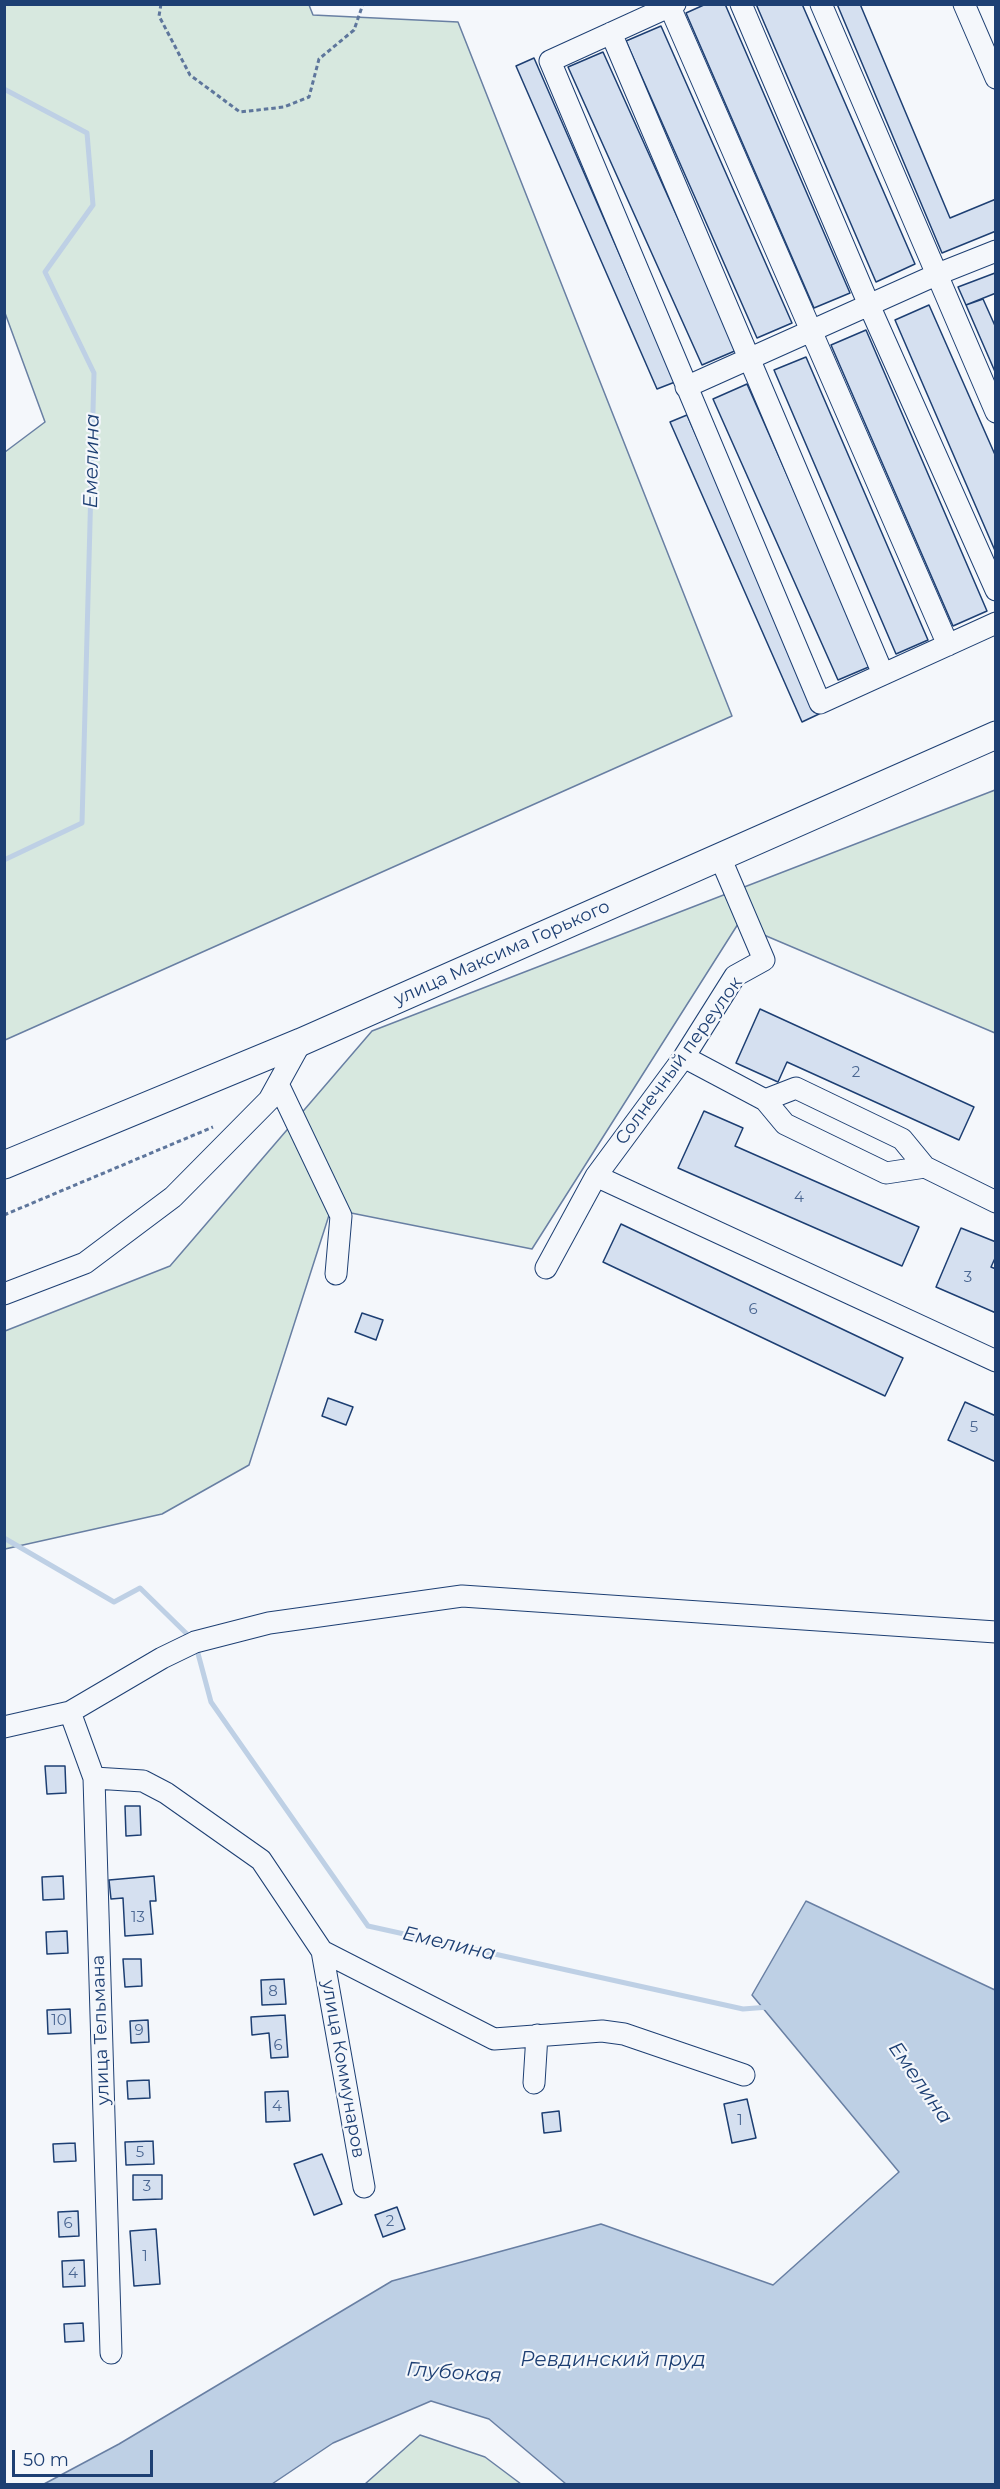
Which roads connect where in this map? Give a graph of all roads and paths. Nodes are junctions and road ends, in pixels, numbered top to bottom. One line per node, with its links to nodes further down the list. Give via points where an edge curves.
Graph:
1 (161, 4): 2 (path, via 159,16 190,75 240,112 284,107 309,97 319,59 354,30)
2 (363, 4)
3 (741, 4): 11 (street)
4 (821, 4): 10 (street)
5 (964, 4): 8 (street)
6 (673, 6): 7 (street); 12 (street)
7 (611, 33): 13 (street); 14 (street, via 550,61)
8 (996, 78)
9 (996, 251): 10 (street)
10 (938, 274): 11 (street); 15 (street)
11 (869, 305): 12 (street); 16 (street)
12 (810, 331): 13 (street); 18 (street)
13 (748, 359): 14 (street); 19 (street)
14 (686, 387): 19 (street, via 820,703)
15 (996, 412)
16 (996, 590)
17 (996, 623): 18 (street)
18 (948, 645): 19 (street)
19 (883, 674)
20 (996, 735): 21 (main road, улица Максима Горького)
21 (720, 857): 22 (main road, улица Максима Горького); 23 (street, Солнечный переулок, via 764,960 735,976)
22 (301, 1042): 24 (street); 27 (main road, улица Максима Горького)
23 (684, 1057): 25 (street); 29 (street, Солнечный переулок)
24 (278, 1084): 33 (street, via 341,1216); 34 (street, via 269,1100 173,1197 85,1263)
25 (765, 1100): 28 (street, via 785,1125 886,1173); 28 (street, via 796,1088 902,1139)
26 (219, 1124): 31 (path)
27 (4, 1165)
28 (925, 1167): 30 (street)
29 (596, 1176): 32 (street, Солнечный переулок); 35 (street)
30 (996, 1202)
31 (4, 1215)
32 (546, 1268)
33 (336, 1274)
34 (4, 1294)
35 (996, 1361)
36 (996, 1632): 37 (street, via 462,1596 269,1623 195,1642)
37 (70, 1712): 38 (street); 39 (street, улица Тельмана)
38 (4, 1727)
39 (94, 1778): 40 (street, via 142,1781 166,1793 261,1860); 45 (street, улица Тельмана)
40 (322, 1951): 41 (street, via 494,2039); 44 (street, улица Коммунаров)
41 (537, 2035): 42 (street, via 602,2031 624,2034); 43 (street)
42 (744, 2075)
43 (534, 2083)
44 (364, 2187)
45 (111, 2353)

